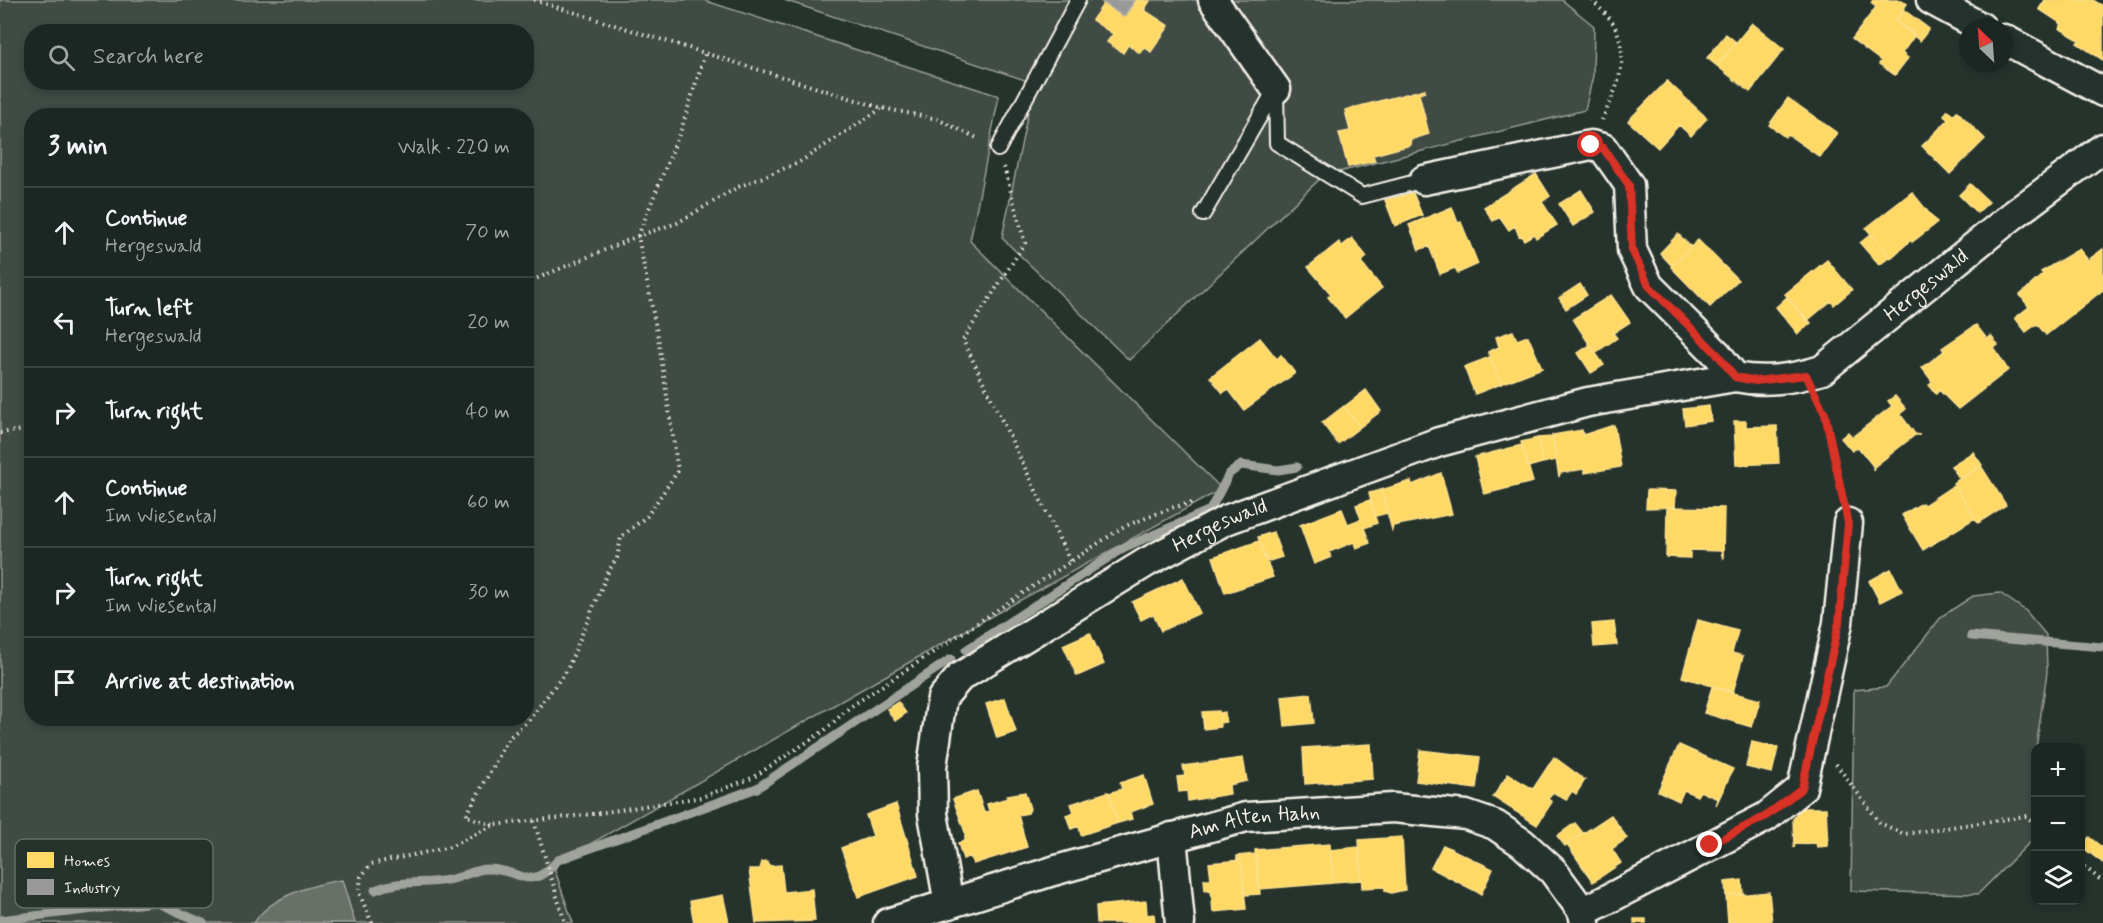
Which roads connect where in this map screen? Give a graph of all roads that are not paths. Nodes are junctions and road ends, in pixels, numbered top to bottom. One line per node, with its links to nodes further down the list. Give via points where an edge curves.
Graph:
1 (1078, 0): 9 (lane)
2 (1213, 0): 6 (street)
3 (1931, 0): 4 (street)
4 (1964, 18)
5 (2013, 44): 7 (street)
6 (1276, 89): 10 (lane, via 1277,143 1362,196); 11 (lane)
7 (2103, 92)
8 (2103, 148): 12 (street, Hergeswald, via 2012,216 1822,370 1756,381)
9 (998, 149)
10 (1424, 180): 12 (street, via 1591,145 1603,148 1629,185 1632,250 1649,286)
11 (1203, 214)
12 (1735, 377): 15 (street, Hergeswald, via 1588,402 1439,442 1226,520 1147,562 960,677 942,698 932,767 933,814)
13 (1848, 523): 16 (street, via 1839,623 1802,788 1766,816)
14 (1172, 837): 15 (street, Am Alten Hahn); 16 (street, Am Alten Hahn, via 1246,818 1301,813 1393,808 1466,815 1495,825 1522,843 1553,871); 18 (street)
15 (949, 904): 17 (street, Am Alten Hahn)
16 (1584, 918)
17 (888, 923)
18 (1180, 923)

